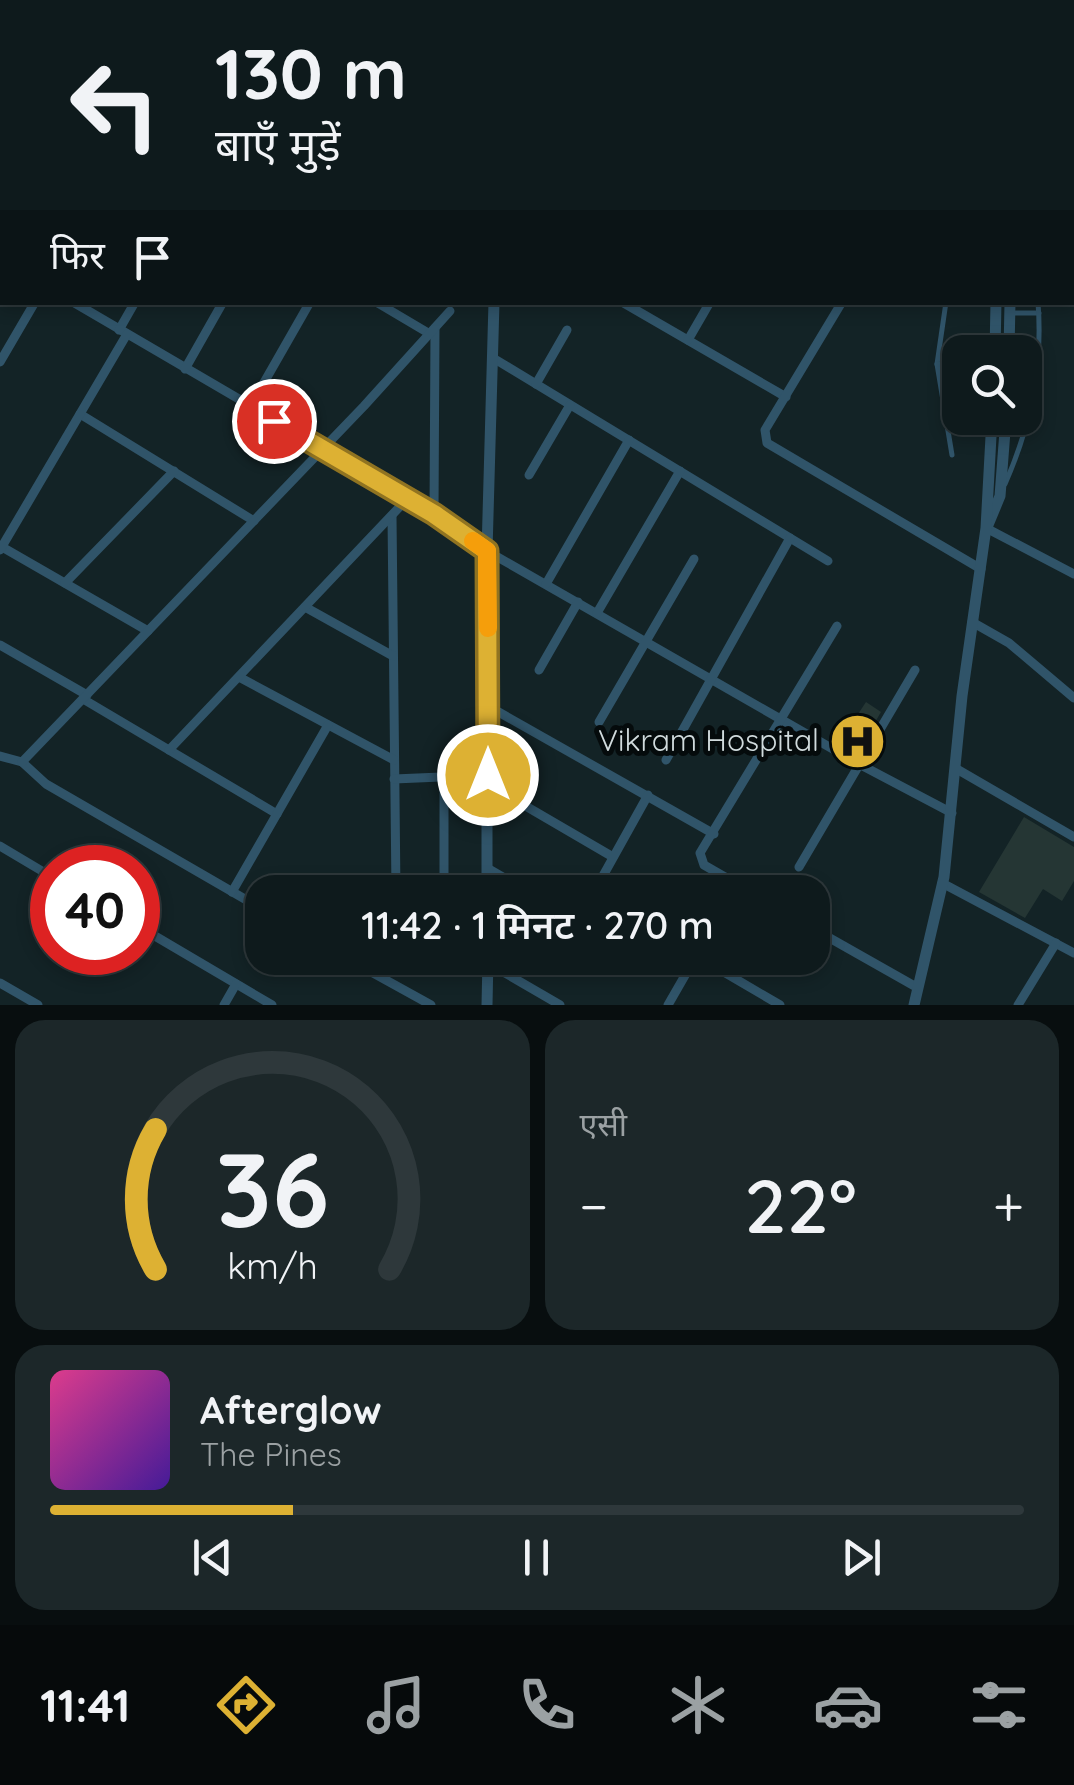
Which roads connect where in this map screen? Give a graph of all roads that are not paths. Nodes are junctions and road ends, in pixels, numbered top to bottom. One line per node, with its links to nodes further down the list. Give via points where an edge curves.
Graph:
1 (33, 305): 23 (street)
2 (78, 305): 19 (street)
3 (134, 305): 19 (street)
4 (221, 305): 28 (street)
5 (308, 305): 32 (street)
6 (382, 305): 18 (street)
7 (494, 305): 24 (street)
8 (627, 305): 22 (street)
9 (708, 305): 22 (street)
10 (840, 305): 30 (street)
11 (946, 305): 26 (lane)
12 (996, 305): 20 (street)
13 (1038, 305): 16 (lane)
14 (1010, 308): 16 (lane); 21 (street)
15 (450, 311): 18 (street)
16 (1039, 313): 42 (lane, via 1038,382)
17 (566, 330): 29 (street)
18 (432, 331): 37 (street); 44 (street)
19 (123, 332): 28 (street); 33 (street)
20 (995, 335)
21 (1009, 335)
22 (688, 340): 30 (street)
23 (3, 350): 25 (street)
24 (493, 358): 29 (street); 50 (street)
25 (0, 362)
26 (937, 364): 27 (lane); 38 (lane)
27 (942, 364)
28 (185, 368): 32 (street)
29 (536, 384): 31 (street)
30 (786, 397): 53 (street, via 764,437 772,448)
31 (570, 405): 36 (street); 41 (street)
32 (250, 407): 37 (street)
33 (80, 414): 39 (street); 49 (street)
34 (991, 435): 47 (street)
35 (1005, 435): 42 (street)
36 (628, 440): 40 (street); 56 (street)
37 (322, 450): 43 (street); 46 (street)
38 (952, 454)
39 (174, 471): 46 (street); 55 (street)
40 (680, 471): 48 (street); 59 (street)
41 (529, 475)
42 (1000, 496): 47 (street)
43 (408, 498): 44 (street); 45 (street)
44 (434, 514): 50 (street)
45 (392, 516): 58 (street); 65 (street)
46 (254, 520): 62 (street)
47 (986, 528): 53 (street); 54 (street)
48 (790, 538): 52 (street); 69 (street)
49 (1, 548): 55 (street)
50 (487, 551): 56 (street); 72 (street)
51 (694, 559): 63 (street)
52 (828, 561)
53 (980, 569): 60 (street)
54 (1074, 574)
55 (65, 584): 62 (street)
56 (546, 584): 57 (street)
57 (578, 602): 59 (street); 66 (street)
58 (305, 607): 65 (street); 68 (street)
59 (597, 614): 63 (street)
60 (972, 622): 71 (street, via 1010,644); 82 (street)
61 (837, 626): 73 (street)
62 (148, 632): 70 (street)
63 (646, 642): 69 (street); 74 (street)
64 (0, 645): 70 (street)
65 (393, 656): 78 (street)
66 (538, 670)
67 (915, 670): 81 (street)
68 (239, 676): 75 (street); 76 (street)
69 (710, 678): 73 (street); 79 (street)
70 (85, 697): 76 (street); 80 (street)
71 (1074, 698)
72 (488, 706): 85 (street); 86 (street)
73 (782, 720): 81 (street); 89 (street)
74 (599, 722)
75 (328, 724): 78 (street); 88 (street)
76 (169, 750): 88 (street)
77 (0, 756): 80 (street)
78 (394, 760): 84 (street)
79 (666, 760)
80 (22, 762): 103 (street, via 46,784)
81 (859, 764): 87 (street); 94 (street)
82 (955, 768): 87 (street); 90 (street)
83 (444, 778): 84 (street); 85 (street); 97 (street)
84 (394, 779): 96 (street)
85 (488, 779): 92 (street); 95 (street)
86 (648, 795): 89 (street); 92 (street)
87 (952, 813): 102 (street)
88 (277, 814): 103 (street)
89 (714, 834): 101 (street, via 699,860)
90 (1074, 837)
91 (0, 846): 93 (street)
92 (613, 857): 100 (street)
93 (30, 864)
94 (799, 867)
95 (486, 868): 98 (street); 99 (street)
96 (396, 875)
97 (444, 875)
98 (486, 875)
99 (499, 875)
100 (603, 875)
101 (723, 875)
102 (942, 883): 107 (street); 116 (street)
103 (232, 892): 104 (street)
104 (245, 899)
105 (830, 938): 116 (street)
106 (160, 939): 115 (street)
107 (1056, 943): 108 (street); 126 (street)
108 (1074, 953)
109 (377, 975): 120 (street)
110 (488, 975): 121 (street)
111 (512, 975): 122 (street)
112 (687, 975): 123 (street)
113 (728, 975): 124 (street)
114 (0, 983): 117 (street)
115 (236, 984): 118 (street); 119 (street)
116 (918, 988): 125 (street)
117 (38, 1005)
118 (224, 1005)
119 (272, 1005)
120 (431, 1005)
121 (487, 1005)
122 (560, 1005)
123 (668, 1005)
124 (780, 1005)
125 (914, 1005)
126 (1018, 1005)

